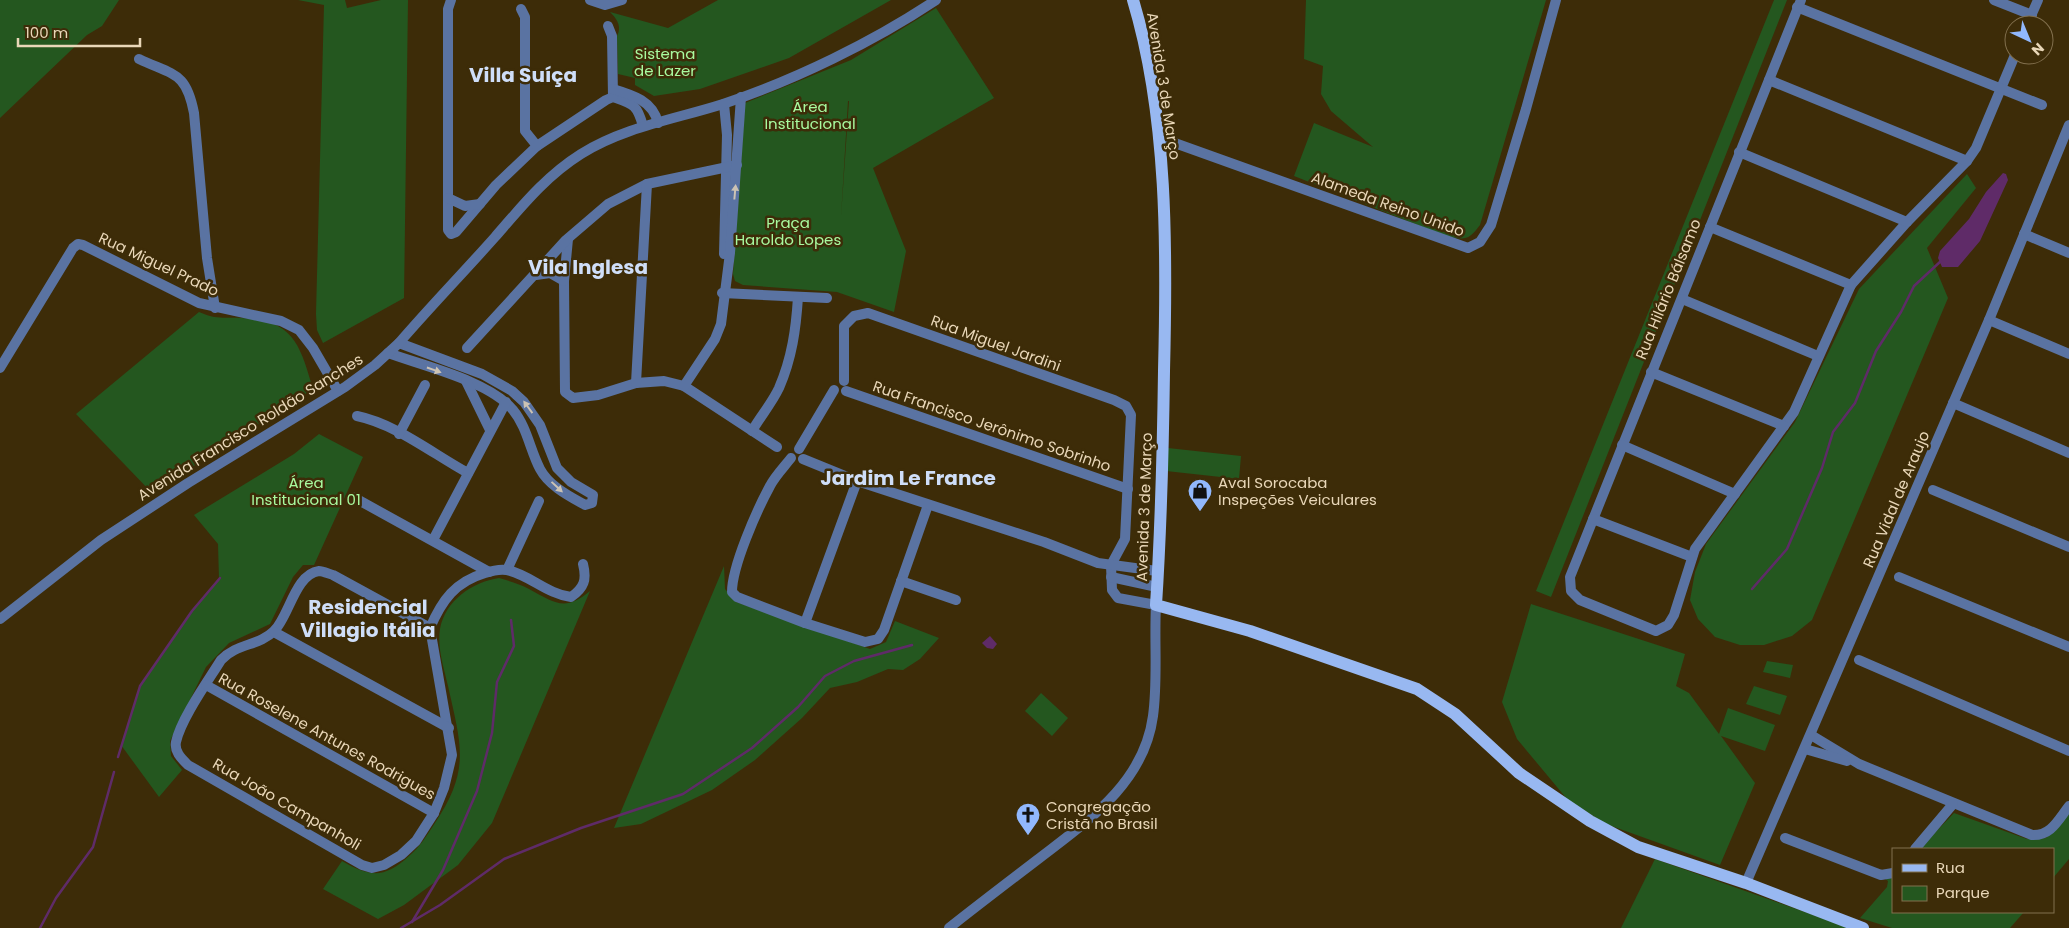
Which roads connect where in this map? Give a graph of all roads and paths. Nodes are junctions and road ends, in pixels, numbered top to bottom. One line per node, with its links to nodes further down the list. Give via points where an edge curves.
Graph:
1 (451, 0): 33 (street, via 448,9)
2 (590, 0): 3 (street, via 605,5)
3 (622, 0)
4 (936, 0): 19 (street, Avenida Francisco Roldão Sanches, via 848,52)
5 (1133, 0): 25 (main road, Avenida 3 de Março, via 1141,28)
6 (1556, 0): 25 (street, Alameda Reino Unido, via 1491,225 1480,242 1468,248)
7 (1994, 0): 11 (street)
8 (2038, 0): 12 (street)
9 (1799, 4): 16 (street, Rua Hilário Bálsamo); 17 (street)
10 (521, 9): 26 (street, via 525,17 525,132)
11 (2021, 15)
12 (2032, 15)
13 (608, 26): 18 (street, via 612,36)
14 (139, 59): 47 (street, via 182,80 190,91)
15 (2011, 65): 17 (street)
16 (1768, 80): 28 (street, Rua Hilário Bálsamo); 30 (street)
17 (2001, 87): 21 (street); 30 (street, via 1976,148)
18 (613, 93): 22 (street, via 650,106 656,112); 24 (street, via 634,104); 26 (street)
19 (741, 97): 20 (street, Avenida Francisco Roldão Sanches); 31 (street)
20 (724, 104): 22 (street, Avenida Francisco Roldão Sanches); 31 (street)
21 (2042, 104)
22 (658, 123): 24 (street, Avenida Francisco Roldão Sanches)
23 (2069, 125): 27 (street, Rua Vidal de Araujo)
24 (643, 126): 49 (street, Avenida Francisco Roldão Sanches, via 583,153 538,187)
25 (1158, 136): 94 (main road, Avenida 3 de Março, via 1166,315)
26 (537, 146): 34 (street)
27 (2058, 151): 29 (street); 37 (street, Rua Vidal de Araujo)
28 (1739, 152): 35 (street); 36 (street, Rua Hilário Bálsamo)
29 (2069, 155)
30 (1967, 161): 35 (street)
31 (732, 166): 32 (street); 43 (street)
32 (647, 184): 38 (street, via 608,204); 57 (street)
33 (448, 198): 34 (street, via 464,206); 34 (street, via 450,234 456,232)
34 (480, 204)
35 (1907, 222): 42 (street)
36 (1710, 227): 42 (street); 46 (street, Rua Hilário Bálsamo)
37 (2024, 234): 39 (street); 48 (street, Rua Vidal de Araujo)
38 (568, 239): 40 (street); 41 (street)
39 (2069, 253)
40 (536, 275): 41 (street, via 550,273); 50 (street)
41 (564, 281): 57 (street, via 565,392 574,398 598,395)
42 (1852, 284): 53 (street)
43 (724, 296): 44 (street); 59 (street, via 721,324 715,339)
44 (798, 297): 45 (street); 68 (street, via 795,340 787,367 778,390)
45 (827, 298)
46 (1682, 299): 53 (street); 55 (street, Rua Hilário Bálsamo)
47 (215, 308): 54 (street, Rua Miguel Prado, via 198,303 78,244); 61 (street, Rua Miguel Prado, via 281,321 299,330)
48 (1989, 320): 52 (street); 63 (street, Rua Vidal de Araujo)
49 (399, 343): 51 (street, Avenida Francisco Roldão Sanches); 73 (street, one-way to 49, via 540,425 512,391 482,374)
50 (467, 348)
51 (388, 354): 56 (street, one-way to 56); 61 (street, Avenida Francisco Roldão Sanches)
52 (2069, 354)
53 (1818, 356): 66 (street, via 1794,412)
54 (0, 368)
55 (1651, 372): 66 (street); 70 (street, Rua Hilário Bálsamo)
56 (466, 381): 62 (street); 67 (street)
57 (636, 383): 59 (street, via 664,381)
58 (425, 385): 69 (street)
59 (684, 386): 68 (street)
60 (845, 386): 72 (street, Rua Francisco Jerônimo Sobrinho, via 840,394 834,390); 80 (street, Rua Francisco Jerônimo Sobrinho); 80 (street, Rua Miguel Jardini, via 844,326 854,316 868,313 1126,406 1131,416)
61 (338, 391): 103 (street, Avenida Francisco Roldão Sanches, via 102,540)
62 (506, 402): 65 (street); 67 (street)
63 (1953, 404): 74 (street); 111 (street, Rua Vidal de Araujo)
64 (356, 416): 69 (street)
65 (519, 418): 67 (street, via 512,415); 77 (street)
66 (1784, 426): 82 (street)
67 (490, 430): 78 (street)
68 (752, 431): 71 (street)
69 (399, 434): 78 (street)
70 (1622, 445): 82 (street); 86 (street, Rua Hilário Bálsamo)
71 (777, 447)
72 (799, 449): 75 (street, via 792,451); 76 (street, via 803,452)
73 (549, 451): 77 (street); 77 (street, one-way to 73, via 560,491 584,505 592,503 593,495 564,476)
74 (2069, 453)
75 (791, 458): 76 (street, via 797,462); 104 (street, via 770,485 745,542 732,592 737,597)
76 (803, 459): 79 (street)
77 (541, 470)
78 (468, 473): 87 (street)
79 (857, 481): 85 (street); 104 (street)
80 (1128, 489): 92 (street, via 1125,539)
81 (1933, 490): 88 (street)
82 (1735, 494): 90 (street)
83 (353, 497): 87 (street)
84 (539, 501): 93 (street)
85 (928, 505): 92 (street); 99 (street)
86 (1593, 519): 90 (street); 90 (street, Rua Hilário Bálsamo, via 1570,577 1571,591 1580,600 1656,632 1668,625 1674,615)
87 (433, 540): 89 (street)
88 (2069, 547)
89 (462, 557): 95 (street); 98 (street, via 467,565)
90 (1692, 557)
91 (583, 564): 93 (street, via 586,577 581,590 571,598 557,595)
92 (1111, 565): 94 (street); 96 (street)
93 (507, 570): 95 (street)
94 (1158, 571): 100 (main road, Avenida 3 de Março)
95 (489, 572): 98 (street)
96 (1111, 577): 100 (street); 102 (street, via 1112,590 1118,598)
97 (1899, 577): 107 (street)
98 (468, 578): 105 (street, via 457,586 438,610)
99 (901, 581): 101 (street); 104 (street, via 878,639 865,642)
100 (1157, 587): 102 (main road, Avenida 3 de Março)
101 (956, 600)
102 (1156, 605): 121 (main road, via 1250,630 1417,689 1455,714 1519,773 1590,821 1638,846); 122 (street, Avenida 3 de Março, via 1153,717 1142,754 1127,781 1088,821)
103 (0, 619)
104 (804, 622)
105 (430, 628): 106 (street, via 320,571 308,575); 110 (street)
106 (274, 632): 109 (street, via 228,652); 110 (street)
107 (2069, 647)
108 (1860, 660): 113 (street)
109 (206, 685): 117 (street, Rua Roselene Antunes Rodrigues); 117 (street, Rua João Campanholi, via 176,743 178,756 188,765 362,865 372,868 384,866 401,855 416,841)
110 (449, 728): 117 (street, via 452,754)
111 (1811, 735): 112 (street, Rua Vidal de Araujo); 114 (street)
112 (1805, 748): 114 (street); 121 (street, Rua Vidal de Araujo)
113 (2069, 751)
114 (1860, 764): 115 (street)
115 (1953, 804): 116 (street, via 2042,836 2049,832); 119 (street)
116 (2069, 806)
117 (434, 813)
118 (1785, 838): 120 (street, via 1881,875)
119 (1916, 848)
120 (1892, 873)
121 (1746, 883): 123 (main road)
122 (949, 928)
123 (1863, 928)

